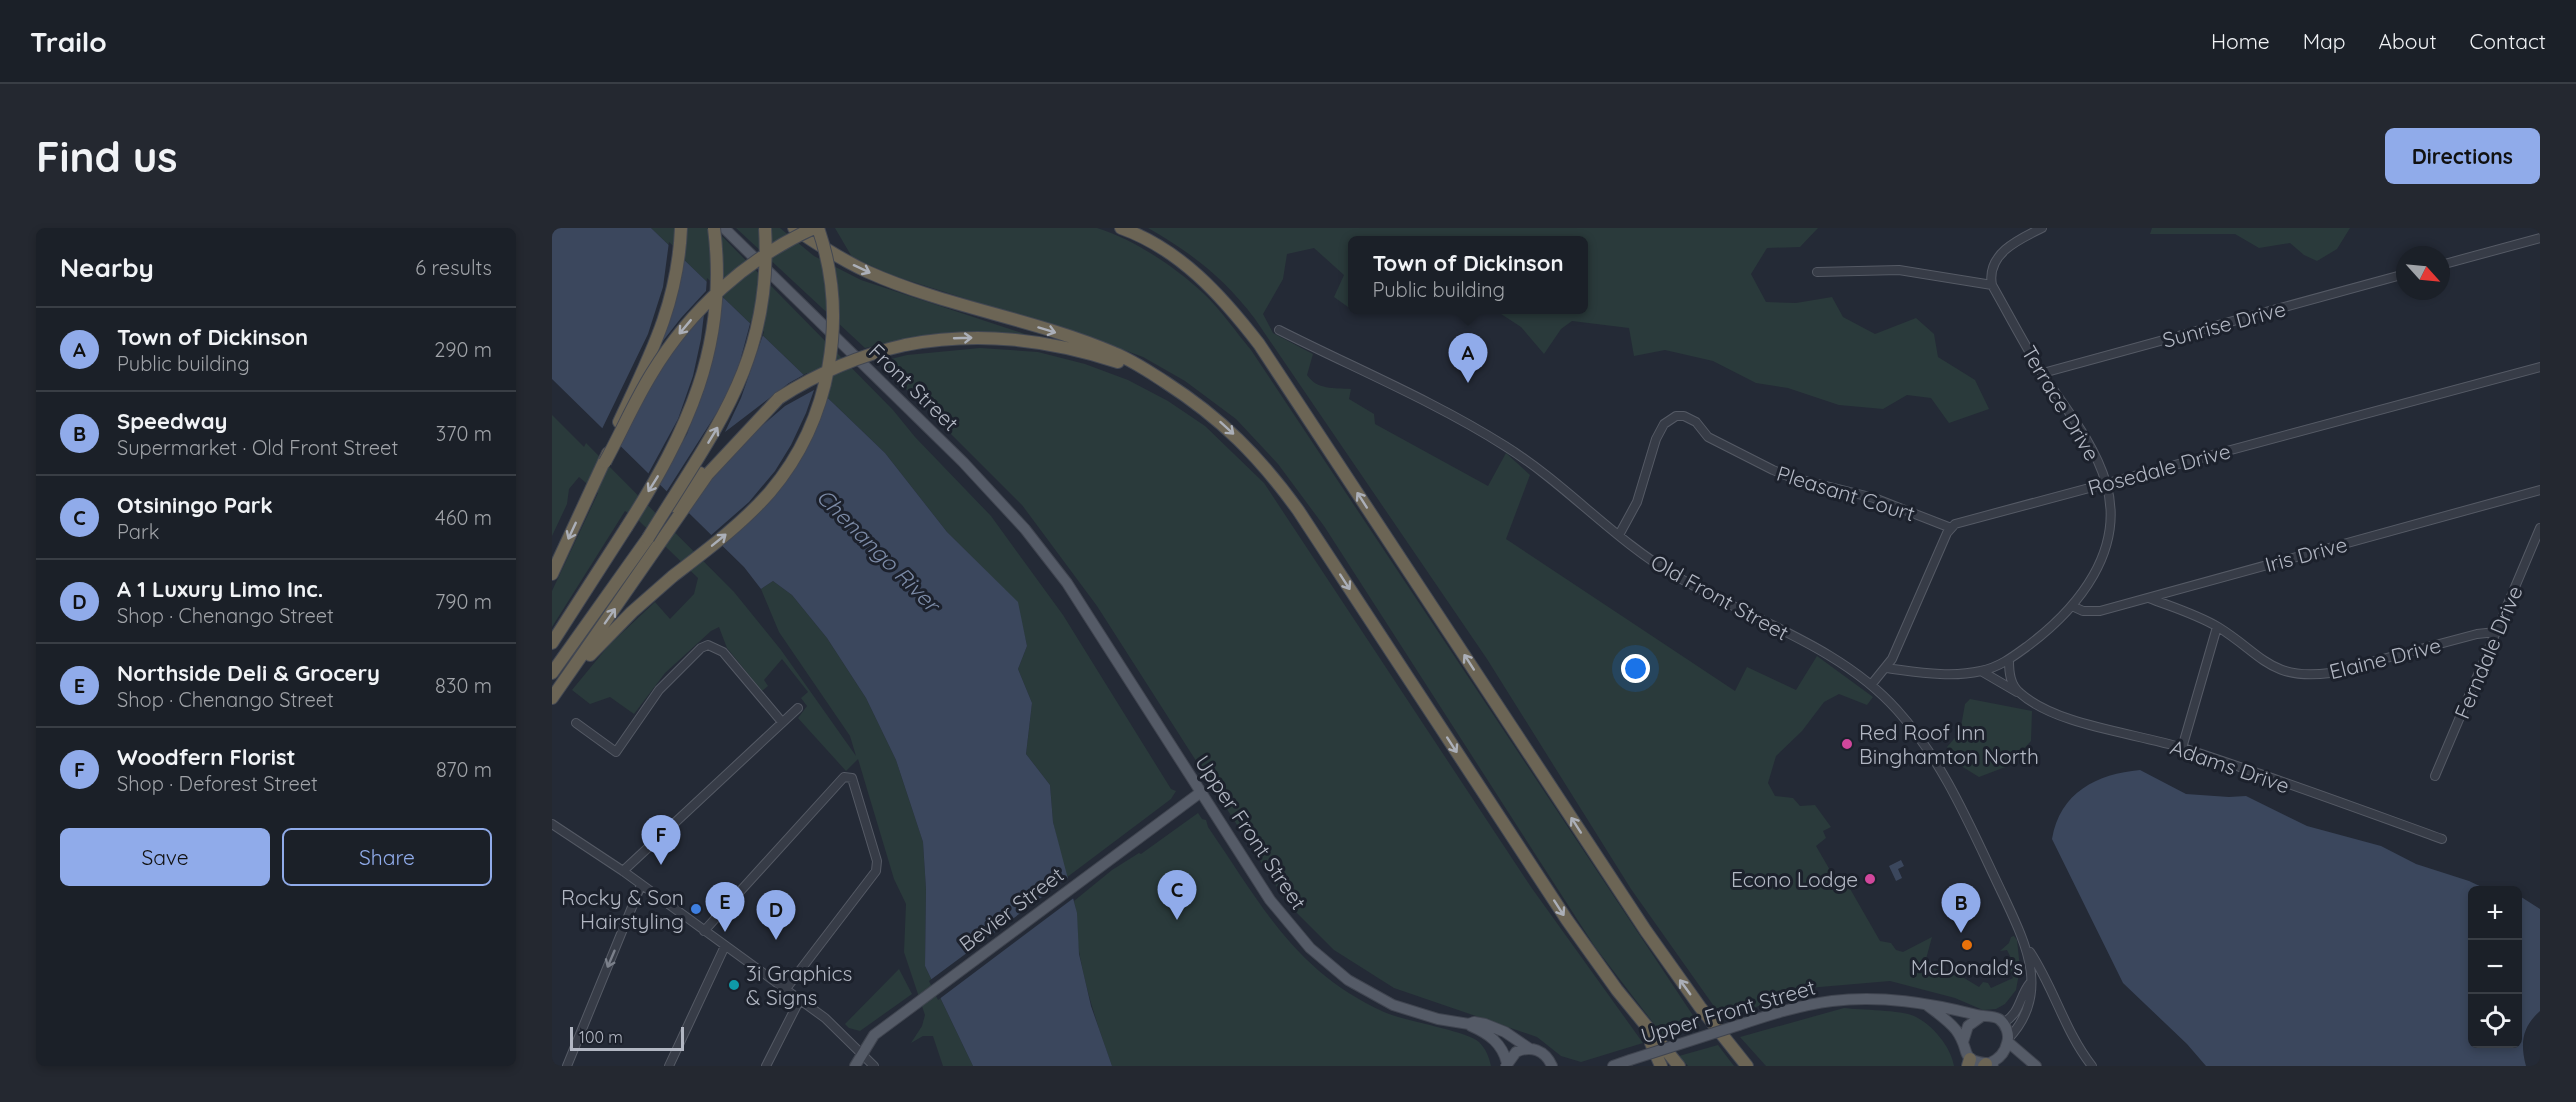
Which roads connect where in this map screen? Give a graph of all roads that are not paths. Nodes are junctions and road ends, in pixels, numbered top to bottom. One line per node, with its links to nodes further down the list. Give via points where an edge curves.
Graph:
1 (681, 228): 20 (highway, bridge, via 669,307)
2 (714, 228): 33 (highway, one-way to 33, bridge, via 714,325 699,387 673,451)
3 (724, 228): 28 (main road, Front Street, via 963,462)
4 (765, 228): 26 (highway, one-way to 4, bridge, via 720,424 743,375 764,294)
5 (794, 228): 18 (highway, one-way to 18, via 869,272 1100,347)
6 (814, 228): 20 (highway, one-way to 20, bridge, via 743,271 690,321 649,378)
7 (818, 228): 41 (highway, one-way to 7, bridge, via 600,644 762,501 795,456 814,419 828,367 833,322 831,278)
8 (2042, 228): 14 (street, via 2022,237 1998,257)
9 (1124, 229): 79 (highway, one-way to 9, via 1662,954 1259,344 1191,269)
10 (2540, 238): 11 (street)
11 (2450, 263)
12 (1816, 272): 14 (street, via 1899,270)
13 (2396, 276): 17 (street, Sunrise Drive)
14 (1992, 285): 17 (street, Terrace Drive)
15 (1279, 330): 25 (street, Old Front Street, via 1506,446)
16 (2540, 368): 21 (street, Rosedale Drive)
17 (2043, 373): 21 (street, Terrace Drive, via 2083,434)
18 (1181, 392): 19 (highway, one-way to 18, bridge, via 811,379 870,354 941,339 975,337 1079,350); 60 (highway, one-way to 60, via 1240,440 1290,499 1567,920)
19 (779, 398): 26 (highway, bridge, via 720,450); 40 (highway, one-way to 19, via 707,475)
20 (605, 462): 27 (highway, one-way to 27)
21 (2106, 483): 23 (street, Rosedale Drive); 30 (street, Terrace Drive, via 2110,511 2105,547 2088,588)
22 (2540, 490): 29 (street, Iris Drive)
23 (1951, 528): 25 (street, Pleasant Court, via 1874,498 1773,471 1708,437 1696,422 1676,416 1664,424 1656,439 1637,502); 35 (street)
24 (2540, 528): 32 (street, Ferndale Drive)
25 (1619, 535): 38 (street, Old Front Street, via 1675,575 1836,660)
26 (646, 540): 37 (highway)
27 (552, 574)
28 (1067, 583): 47 (main road, Upper Front Street)
29 (2148, 597): 30 (street, Iris Drive, via 2094,612); 31 (street, Elaine Drive)
30 (2072, 606): 34 (street, Terrace Drive)
31 (2217, 627): 32 (street, Elaine Drive, via 2261,661 2306,675 2330,673); 45 (street)
32 (2496, 632): 46 (street, Ferndale Drive)
33 (552, 643)
34 (2009, 660): 36 (street, Terrace Drive); 39 (street, via 2013,685)
35 (1886, 668): 36 (street, Terrace Drive, via 1936,675); 38 (street)
36 (1981, 671): 39 (street, Adams Drive)
37 (552, 672)
38 (1870, 685): 54 (street, Old Front Street, via 1905,719 1937,764)
39 (2019, 693): 45 (street, Adams Drive, via 2061,715)
40 (552, 698)
41 (552, 703)
42 (798, 708): 43 (street)
43 (782, 722): 44 (street, via 723,652 708,645 660,690 616,752); 50 (street)
44 (576, 723)
45 (2182, 748): 49 (street, Adams Drive)
46 (2435, 776)
47 (1201, 792): 62 (main road, Upper Front Street, via 1270,900 1319,957 1348,980 1393,1005); 66 (main road, Bevier Street, via 874,1035)
48 (553, 826): 50 (street)
49 (2442, 839)
50 (623, 871): 51 (street)
51 (641, 885): 52 (street); 70 (street, one-way to 70)
52 (704, 931): 53 (street); 56 (street, via 844,777 852,778 877,861 876,871)
53 (725, 946): 56 (street); 71 (street)
54 (2027, 947): 55 (street, Old Front Street); 81 (street, Old Front Street)
55 (2030, 983): 61 (street, via 2018,1009); 63 (street, Old Front Street, via 2028,1010)
56 (785, 990): 57 (street)
57 (799, 1001): 66 (street, via 825,1018); 72 (street)
58 (1927, 1005): 59 (main road, Upper Front Street); 64 (main road, Upper Front Street, via 1950,1023); 76 (main road, Upper Front Street, bridge, via 1884,998 1790,1008)
59 (1982, 1016): 61 (main road, Upper Front Street); 64 (main road, via 1968,1026)
60 (1639, 1017): 77 (highway); 78 (highway)
61 (2003, 1023): 63 (main road)
62 (1468, 1024): 65 (main road, Upper Front Street, via 1496,1028); 68 (main road, Upper Front Street, via 1495,1040)
63 (2008, 1040): 69 (main road, Upper Front Street, via 2002,1055); 80 (main road)
64 (1963, 1042): 67 (main road, Upper Front Street)
65 (1530, 1049): 68 (main road, Upper Front Street, via 1516,1052); 75 (main road, Upper Front Street, via 1543,1054)
66 (862, 1053): 73 (main road, Bevier Street); 74 (street)
67 (1969, 1063): 69 (main road, Upper Front Street)
68 (1507, 1064)
69 (1990, 1065)
70 (567, 1066)
71 (669, 1066)
72 (766, 1066)
73 (855, 1066)
74 (874, 1066)
75 (1552, 1066)
76 (1613, 1066)
77 (1661, 1066)
78 (1679, 1066)
79 (1747, 1066)
80 (2036, 1066)
81 (2092, 1066)

